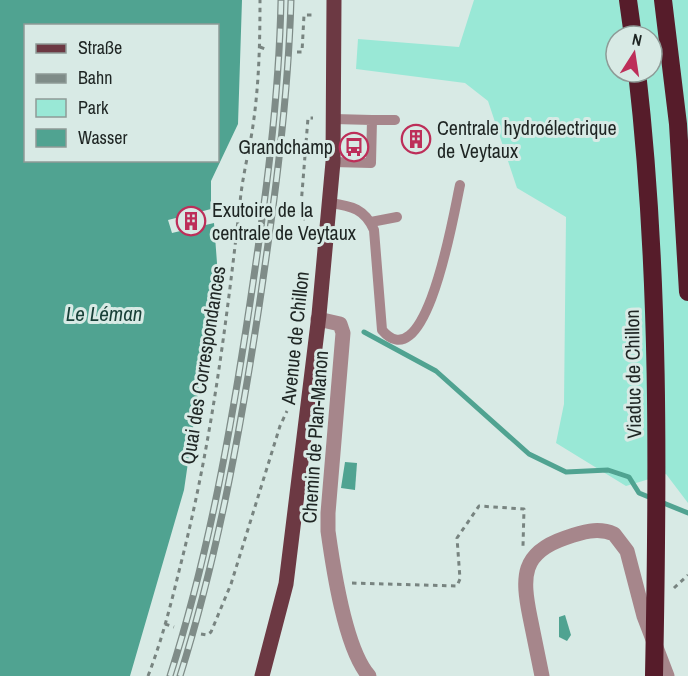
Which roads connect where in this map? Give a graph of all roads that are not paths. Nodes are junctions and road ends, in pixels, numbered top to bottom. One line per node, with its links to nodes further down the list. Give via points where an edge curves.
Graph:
1 (334, 0): 6 (main road, Avenue de Chillon)
2 (628, 0): 4 (highway)
3 (663, 0): 14 (highway, bridge, via 678,124)
4 (631, 24)
5 (639, 84): 19 (highway, Viaduc de Chillon, bridge, via 653,264)
6 (334, 119): 7 (lane); 9 (main road, Avenue de Chillon)
7 (372, 120): 8 (lane); 9 (lane, via 371,163)
8 (395, 120)
9 (333, 162): 11 (main road, Avenue de Chillon)
10 (460, 185): 13 (lane, via 444,262 420,322 406,337 393,338 382,330)
11 (330, 203): 13 (lane, via 357,208); 15 (main road, Avenue de Chillon)
12 (397, 217): 13 (lane)
13 (371, 222)
14 (688, 292)
15 (318, 319): 16 (main road, Avenue de Chillon, via 288,574); 17 (street, Chemin de Plan-Manon, via 340,324 343,333 327,513 353,648)
16 (262, 676)
17 (369, 676)
18 (542, 676): 20 (street, via 525,591 530,561 553,542 581,532 600,531 614,534 627,551 644,616)
19 (654, 676)
20 (667, 676)

